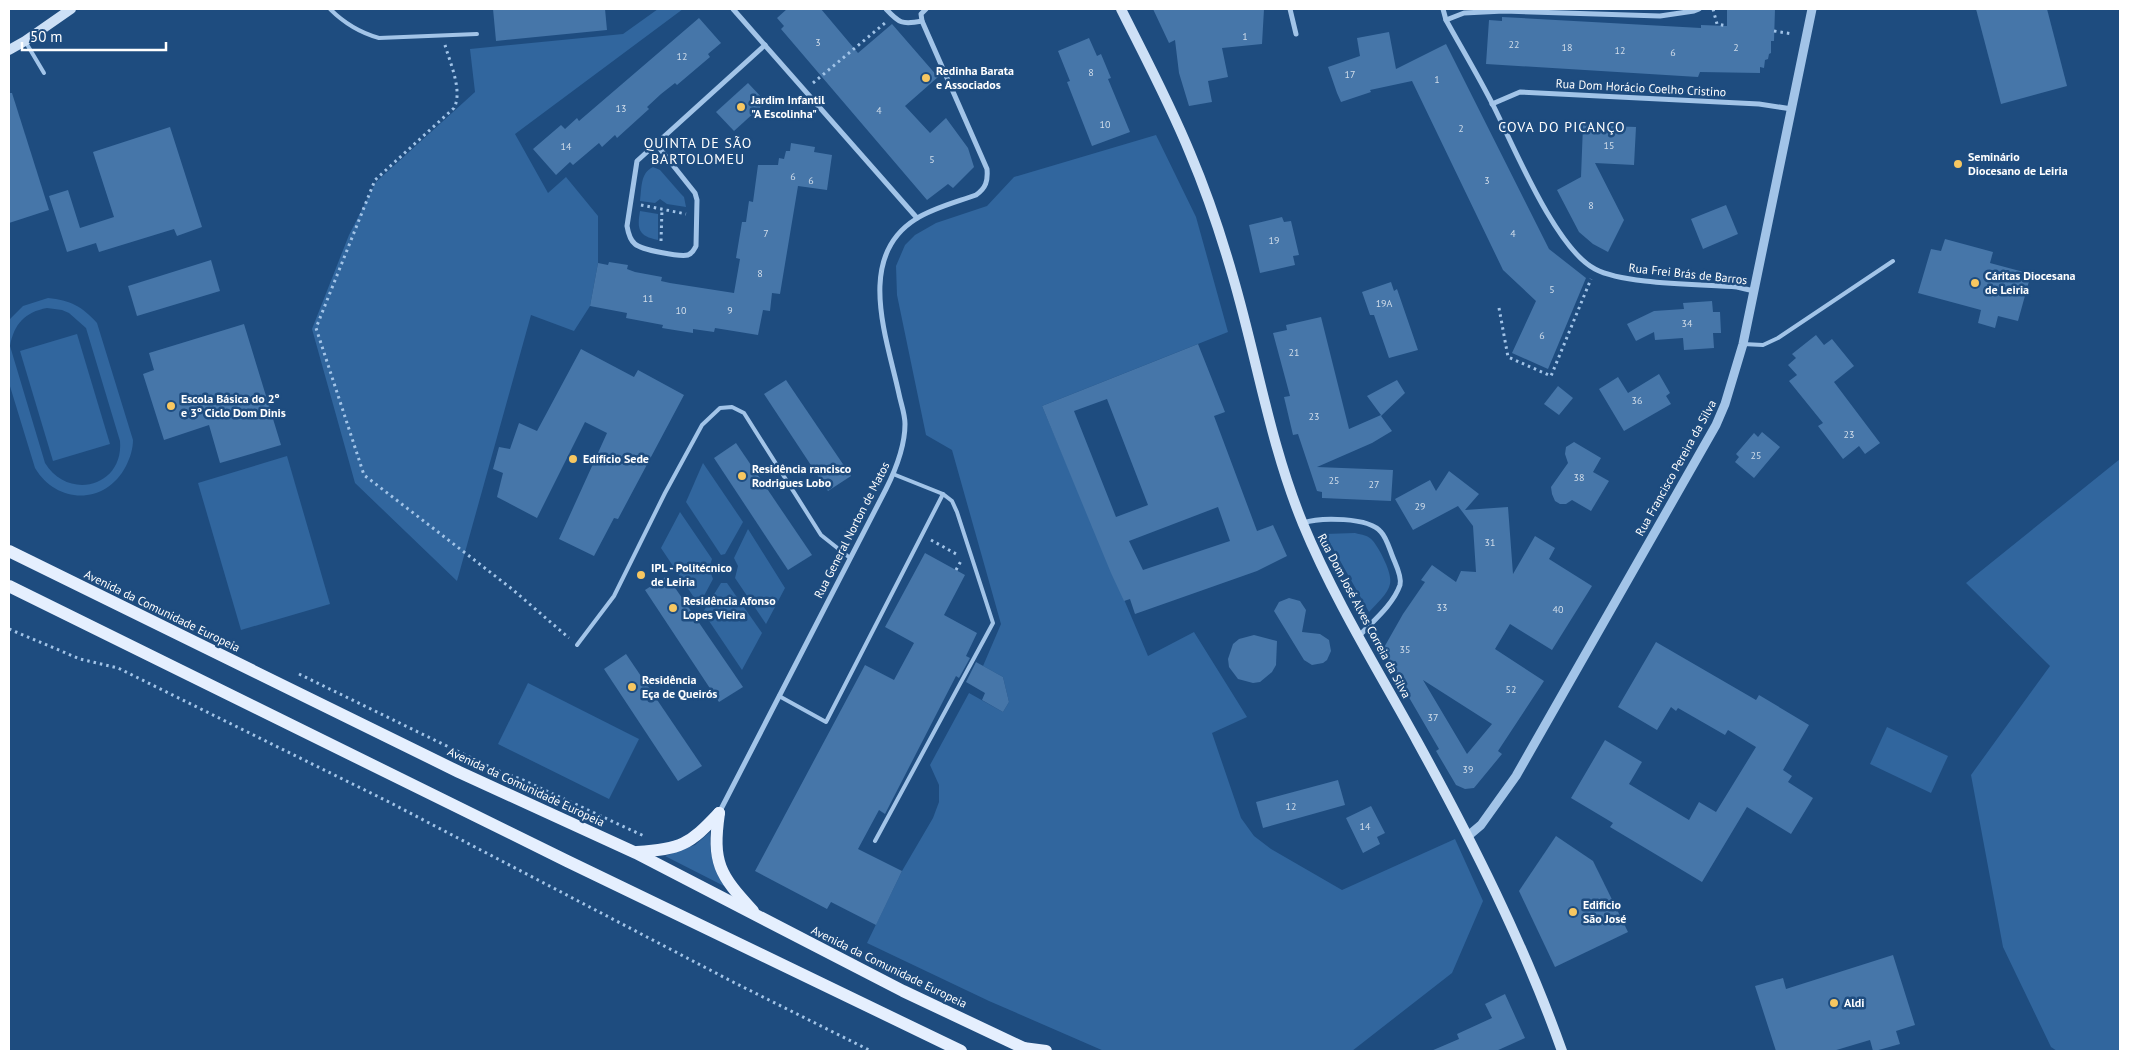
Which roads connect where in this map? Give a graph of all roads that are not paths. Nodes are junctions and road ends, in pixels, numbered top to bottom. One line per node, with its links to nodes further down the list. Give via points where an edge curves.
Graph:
1 (70, 9): 15 (main road)
2 (330, 9): 13 (lane, via 356,28 379,38)
3 (733, 9): 16 (street)
4 (886, 9): 12 (street, via 901,23)
5 (926, 9): 12 (street, via 921,14)
6 (1121, 9): 28 (main road, Rua Dom José Alves Correia da Silva, via 1202,183 1234,280 1271,432)
7 (1290, 9): 14 (street)
8 (1443, 9): 11 (street, Rua Frei Brás de Barros)
9 (1699, 9): 11 (street, via 1660,16 1496,11 1464,13)
10 (1812, 9): 20 (street, Rua Francisco Pereira da Silva)
11 (1446, 20): 19 (street, Rua Frei Brás de Barros)
12 (922, 21): 22 (street, via 988,176 985,187 976,194)
13 (477, 34)
14 (1296, 34)
15 (25, 41): 17 (main road); 18 (lane)
16 (765, 46): 21 (street); 22 (street)
17 (9, 50)
18 (44, 74)
19 (1492, 104): 20 (street, Rua Dom Horácio Coelho Cristino, via 1520,92 1759,104); 24 (street, Rua Frei Brás de Barros, via 1559,232 1595,269 1629,279)
20 (1792, 109): 24 (street, Rua Francisco Pereira da Silva)
21 (656, 144): 21 (street, via 637,161 627,226 629,235 634,244 646,249 686,255 696,246 697,200 692,186)
22 (917, 218): 26 (street, Rua General Norton de Matos, via 892,241 882,262 880,276 884,326 905,422 902,449)
23 (1894, 261): 25 (lane, via 1778,338 1763,345)
24 (1754, 291): 25 (street, Rua Francisco Pereira da Silva)
25 (1743, 344): 36 (street, Rua Francisco Pereira da Silva, via 1716,425 1516,776 1482,826)
26 (893, 474): 27 (lane); 30 (street, Rua General Norton de Matos)
27 (943, 494): 34 (lane, via 826,722); 37 (lane, via 952,501 957,512 993,623)
28 (1303, 524): 32 (main road, Rua Dom José Alves Correia da Silva); 32 (street, via 1334,519 1365,523 1381,531 1398,568 1400,584 1392,600)
29 (9, 551): 38 (main road, Avenida da Comunidade Europeia, via 459,772)
30 (850, 558): 33 (lane, via 821,535 744,413 732,407 720,408 702,425 614,596); 34 (street, Rua General Norton de Matos)
31 (9, 586): 40 (main road)
32 (1359, 636): 36 (main road, Rua Dom José Alves Correia da Silva)
33 (577, 645)
34 (779, 696): 35 (street, Rua General Norton de Matos)
35 (719, 813): 38 (main road, via 687,843 669,850); 39 (main road, via 715,841 719,866 728,882)
36 (1468, 836): 45 (main road, Rua Dom José Alves Correia da Silva, via 1520,946)
37 (875, 841)
38 (636, 853): 39 (main road, Avenida da Comunidade Europeia)
39 (760, 918): 41 (main road, Avenida da Comunidade Europeia)
40 (936, 1040): 42 (main road); 43 (main road)
41 (1027, 1050): 44 (main road, Avenida da Comunidade Europeia)
42 (952, 1051)
43 (961, 1051)
44 (1046, 1051)
45 (1562, 1051)

